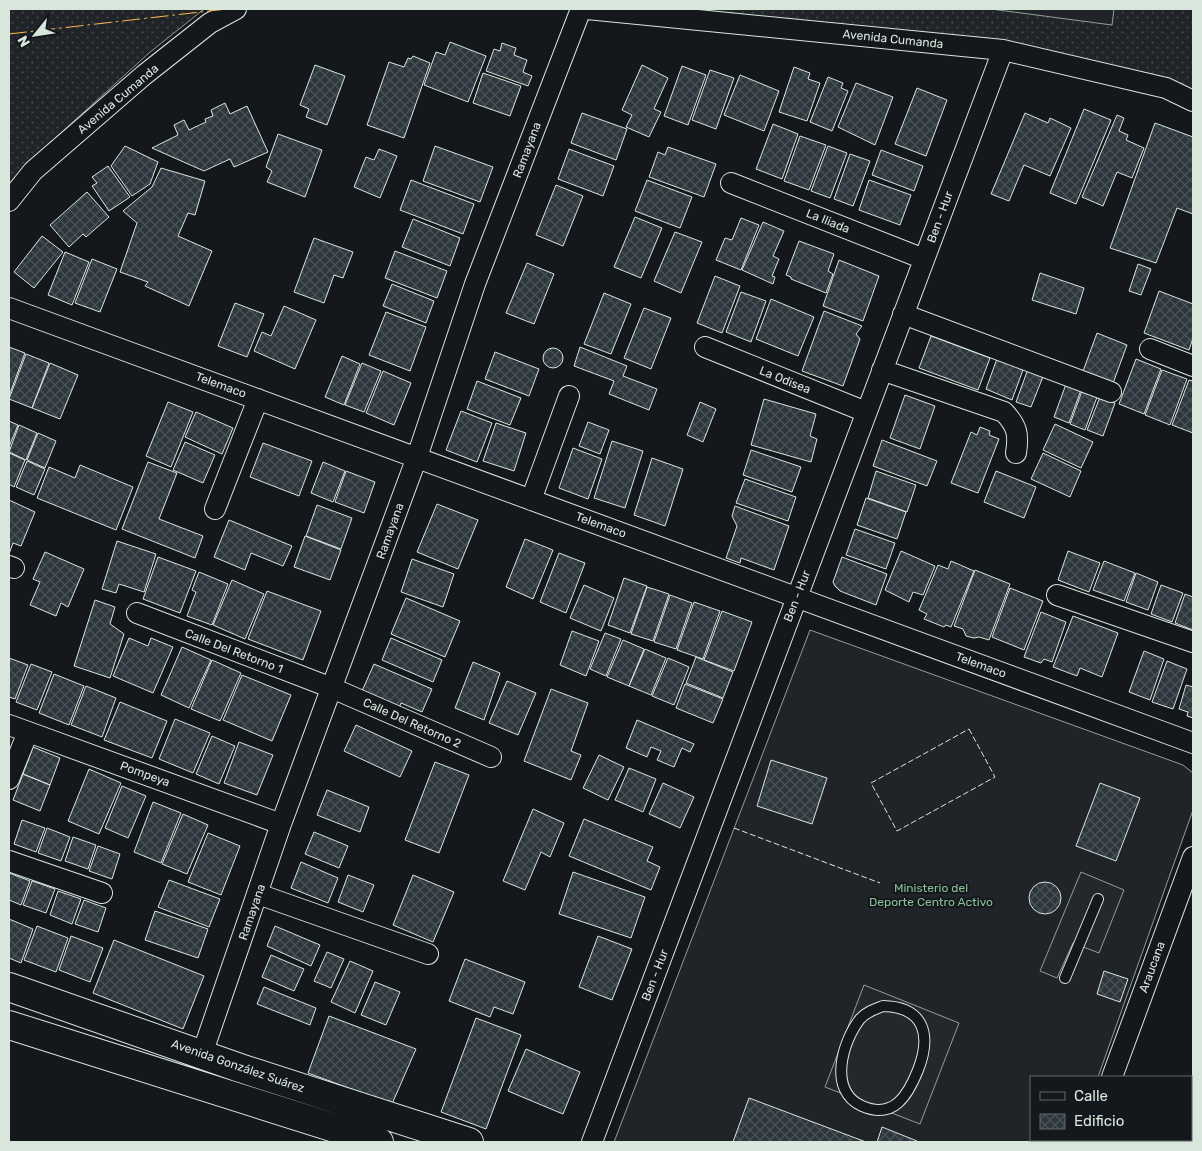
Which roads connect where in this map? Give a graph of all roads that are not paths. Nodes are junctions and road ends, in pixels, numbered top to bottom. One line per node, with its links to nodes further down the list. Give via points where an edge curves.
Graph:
1 (236, 9): 7 (street, Avenida Cumanda, via 210,23 144,75 33,171)
2 (581, 9): 20 (street, Ramayana, via 475,284)
3 (587, 9): 4 (street, Avenida Cumanda)
4 (1003, 50): 5 (street, Avenida Cumanda, via 1166,88); 8 (street, Ben - Hur)
5 (1193, 101)
6 (731, 183): 8 (street, La Iliada)
7 (9, 201)
8 (924, 259): 10 (street, Ben - Hur)
9 (9, 308): 17 (street, Telemaco)
10 (903, 314): 14 (street, Ben - Hur); 15 (street)
11 (705, 347): 18 (street, La Odisea)
12 (1150, 349): 13 (street)
13 (1193, 366)
14 (882, 370): 18 (street, Ben - Hur); 19 (street, via 1004,412 1014,423 1019,436)
15 (1111, 392)
16 (569, 396): 21 (street)
17 (258, 399): 20 (street, Telemaco); 22 (street)
18 (866, 412): 24 (street, Ben - Hur)
19 (1016, 453)
20 (417, 457): 21 (street, Telemaco); 27 (street, Ramayana)
21 (531, 500): 24 (street, Telemaco)
22 (215, 509)
23 (1056, 595): 26 (street)
24 (797, 597): 30 (street, Telemaco); 48 (street, Ben - Hur)
25 (137, 613): 27 (street, Calle Del Retorno 1)
26 (1193, 642)
27 (332, 688): 31 (street, Calle Del Retorno 2); 33 (street, Ramayana)
28 (9, 725): 29 (street, Pompeya)
29 (28, 732): 32 (street); 33 (street, Pompeya)
30 (1193, 743)
31 (491, 757)
32 (9, 779)
33 (281, 824): 37 (street, Ramayana)
34 (1193, 856): 45 (street, Araucana)
35 (9, 861): 36 (street)
36 (102, 893)
37 (258, 894): 39 (street); 43 (street, Ramayana)
38 (1098, 899): 40 (lane)
39 (428, 954)
40 (1065, 978)
41 (9, 987): 43 (main road, Avenida González Suárez)
42 (9, 1025): 46 (main road)
43 (202, 1054): 47 (main road, Avenida González Suárez)
44 (920, 1063): 44 (lane, via 926,1041 918,1020 896,1007 883,1006 871,1010 854,1029 840,1070 842,1083 857,1104 868,1109 886,1108 901,1101 909,1092)
45 (1112, 1076)
46 (379, 1142)
47 (468, 1142)
48 (592, 1142)

